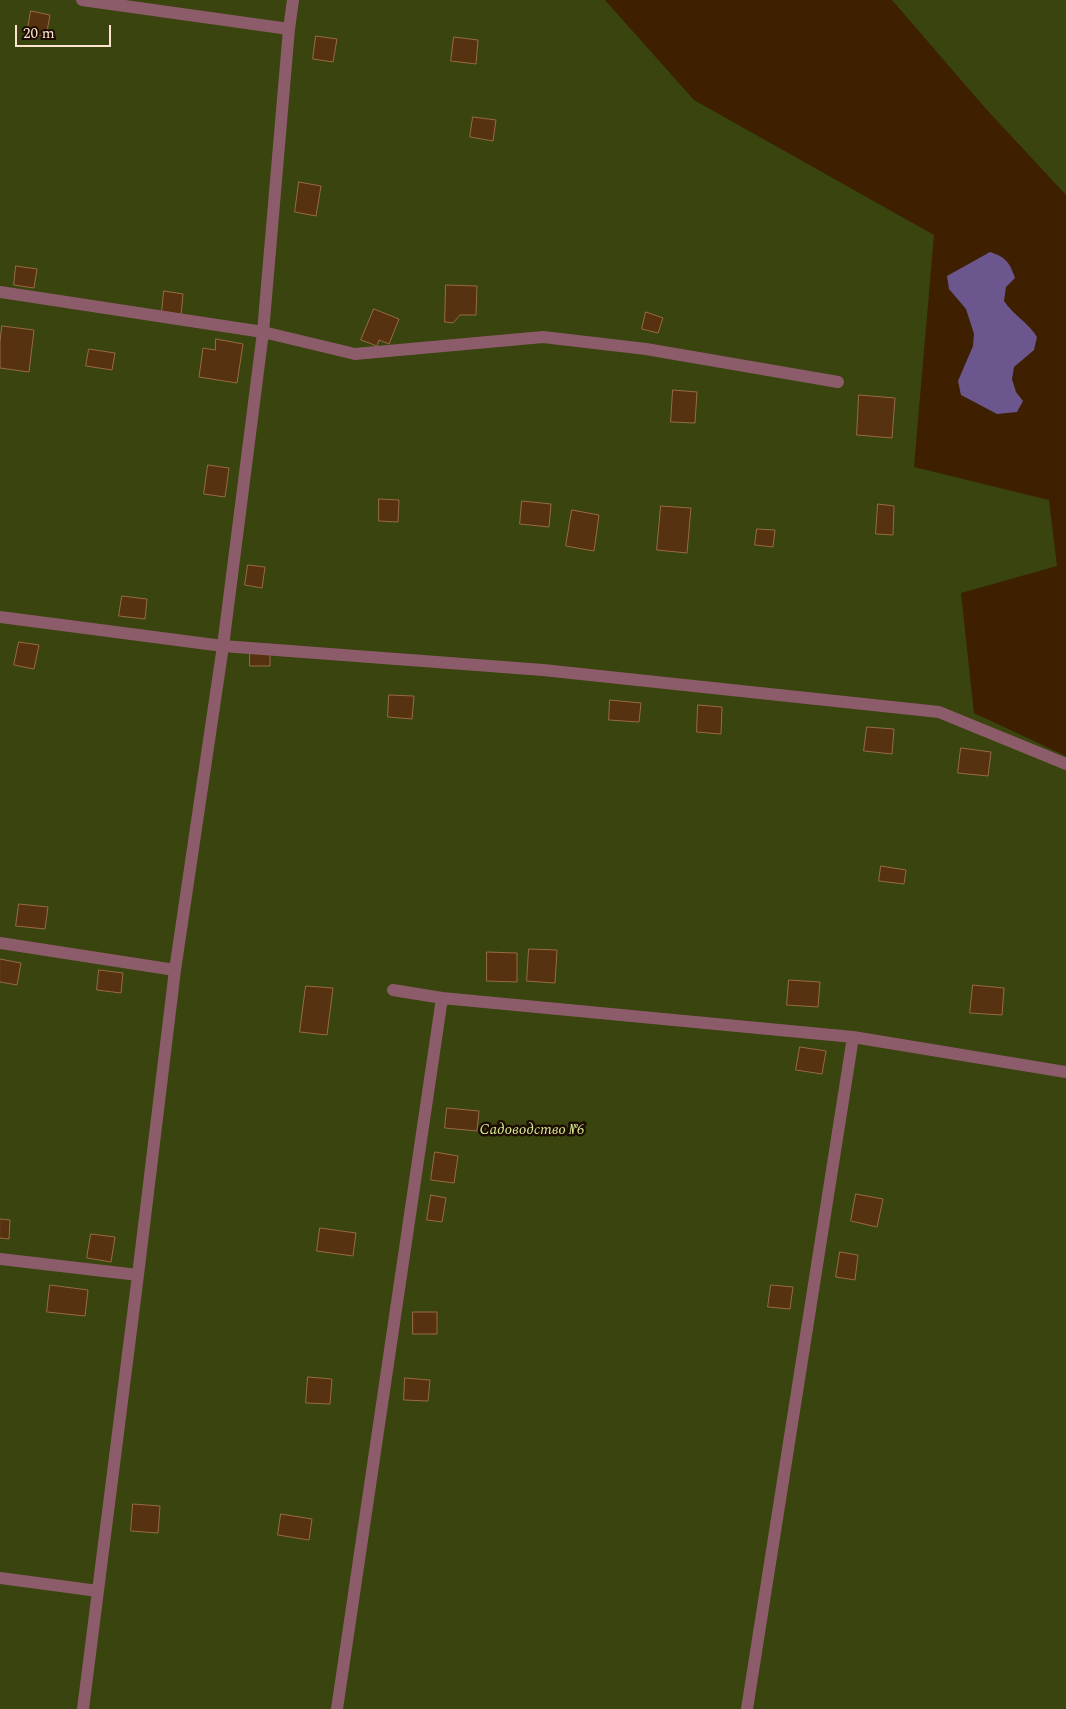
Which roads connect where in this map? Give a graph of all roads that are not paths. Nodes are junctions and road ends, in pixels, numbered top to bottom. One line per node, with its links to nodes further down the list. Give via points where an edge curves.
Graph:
1 (82, 0): 3 (lane)
2 (294, 0): 3 (lane)
3 (289, 28): 5 (lane)
4 (0, 292): 5 (lane)
5 (263, 332): 6 (lane, via 355,354 543,337 646,349); 8 (lane)
6 (838, 382)
7 (0, 617): 8 (lane)
8 (223, 646): 9 (lane, via 543,670 939,712); 11 (lane)
9 (1066, 764)
10 (0, 943): 11 (lane)
11 (175, 970): 17 (lane)
12 (393, 990): 13 (lane)
13 (442, 998): 14 (lane); 21 (lane)
14 (853, 1037): 15 (lane); 22 (lane)
15 (1066, 1072)
16 (0, 1259): 17 (lane)
17 (138, 1275): 19 (lane)
18 (0, 1578): 19 (lane)
19 (98, 1591): 20 (lane)
20 (83, 1709)
21 (337, 1709)
22 (747, 1709)

